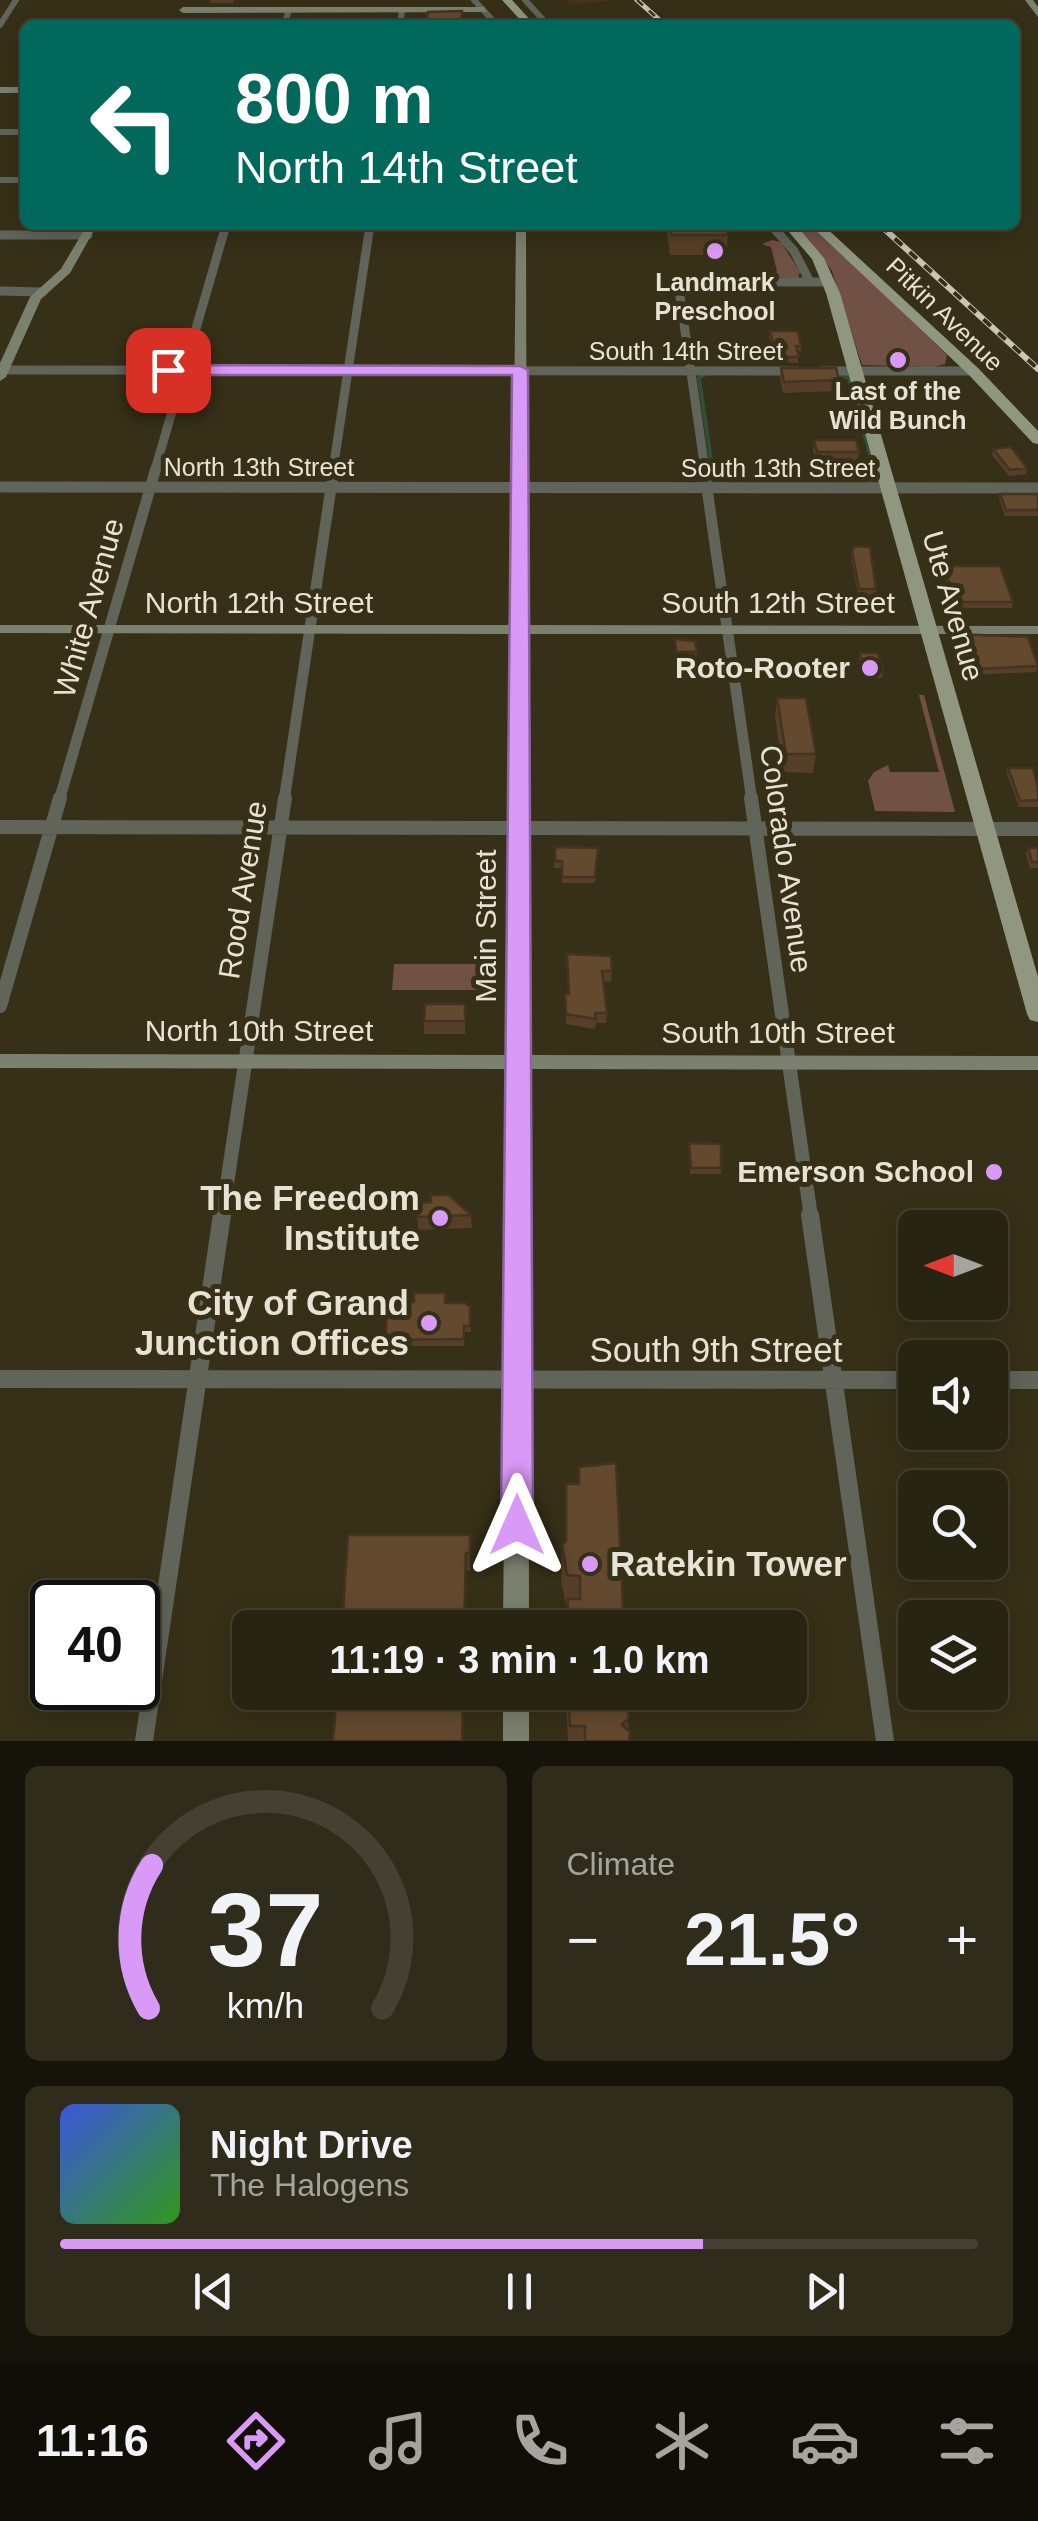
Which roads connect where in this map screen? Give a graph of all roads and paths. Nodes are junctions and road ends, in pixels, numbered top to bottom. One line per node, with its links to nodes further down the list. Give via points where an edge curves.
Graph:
1 (16, 0): 15 (street)
2 (474, 0): 7 (street)
3 (506, 0): 13 (main road)
4 (525, 0): 14 (street)
5 (1029, 0): 10 (street)
6 (185, 5): 8 (street)
7 (487, 5): 9 (street)
8 (289, 10): 9 (street); 11 (street)
9 (402, 10): 12 (street)
10 (1038, 14)
11 (286, 20)
12 (401, 20)
13 (525, 20)
14 (543, 20)
15 (0, 25)
16 (90, 230): 23 (street); 27 (street, via 66,271)
17 (225, 230): 28 (street, White Avenue)
18 (369, 230): 29 (street, Rood Avenue)
19 (521, 230): 30 (street, Main Street)
20 (775, 230): 24 (street)
21 (793, 230): 25 (main road, Ute Avenue)
22 (821, 230): 33 (main road, Pitkin Avenue)
23 (0, 236)
24 (810, 282): 25 (street); 31 (street, Colorado Avenue, via 678,282)
25 (830, 282): 32 (main road, Ute Avenue)
26 (0, 292): 27 (street)
27 (43, 292): 34 (street)
28 (184, 370): 29 (street, South 14th Street); 34 (street, South 14th Street); 37 (street, White Avenue)
29 (349, 370): 30 (street, South 14th Street); 38 (street, Rood Avenue)
30 (520, 370): 31 (street, South 14th Street); 39 (street, Main Street)
31 (690, 371): 32 (street, South 14th Street); 40 (street, Colorado Avenue)
32 (855, 371): 33 (street, South 14th Street); 41 (main road, Ute Avenue)
33 (972, 371): 35 (main road, Pitkin Avenue)
34 (1, 372)
35 (1038, 440)
36 (0, 487): 37 (street, North 13th Street)
37 (150, 487): 38 (street, North 13th Street); 44 (street, White Avenue)
38 (332, 488): 39 (street, North 13th Street); 45 (street, Rood Avenue)
39 (519, 488): 40 (street, South 13th Street); 46 (street, Main Street)
40 (706, 488): 41 (street, South 13th Street); 47 (street, Colorado Avenue)
41 (889, 488): 42 (street, South 13th Street); 48 (main road, Ute Avenue)
42 (1038, 488)
43 (0, 629): 44 (street, North 12th Street)
44 (109, 630): 45 (street, North 12th Street); 51 (street, White Avenue)
45 (309, 630): 46 (street, North 12th Street); 52 (street, Rood Avenue)
46 (519, 630): 47 (street, South 12th Street); 53 (street, Main Street)
47 (726, 630): 48 (street, South 12th Street); 54 (street, Colorado Avenue)
48 (930, 630): 49 (street, South 12th Street); 55 (main road, Ute Avenue)
49 (1038, 630)
50 (0, 826): 51 (street)
51 (52, 826): 52 (street); 57 (street, White Avenue)
52 (280, 827): 53 (street); 60 (street, Rood Avenue)
53 (519, 828): 54 (street); 61 (street, Main Street)
54 (754, 828): 55 (street); 62 (street, Colorado Avenue)
55 (984, 829): 56 (street); 58 (main road, Ute Avenue)
56 (1038, 829)
57 (0, 1006)
58 (1038, 1014)
59 (0, 1060): 60 (street, North 10th Street)
60 (245, 1061): 61 (street, North 10th Street); 65 (street, Rood Avenue)
61 (518, 1062): 62 (street, South 10th Street); 66 (street, Main Street)
62 (788, 1063): 63 (street, South 10th Street); 67 (street, Colorado Avenue)
63 (1038, 1063)
64 (0, 1379): 65 (street, South 9th Street)
65 (198, 1379): 66 (street, South 9th Street); 73 (street, Rood Avenue)
66 (517, 1380): 67 (street, South 9th Street); 71 (street, Main Street)
67 (833, 1380): 68 (street, South 9th Street); 75 (street, Colorado Avenue)
68 (898, 1380)
69 (1008, 1380): 70 (street)
70 (1038, 1380)
71 (516, 1610)
72 (516, 1710): 74 (street)
73 (144, 1741)
74 (516, 1741)
75 (885, 1741)

